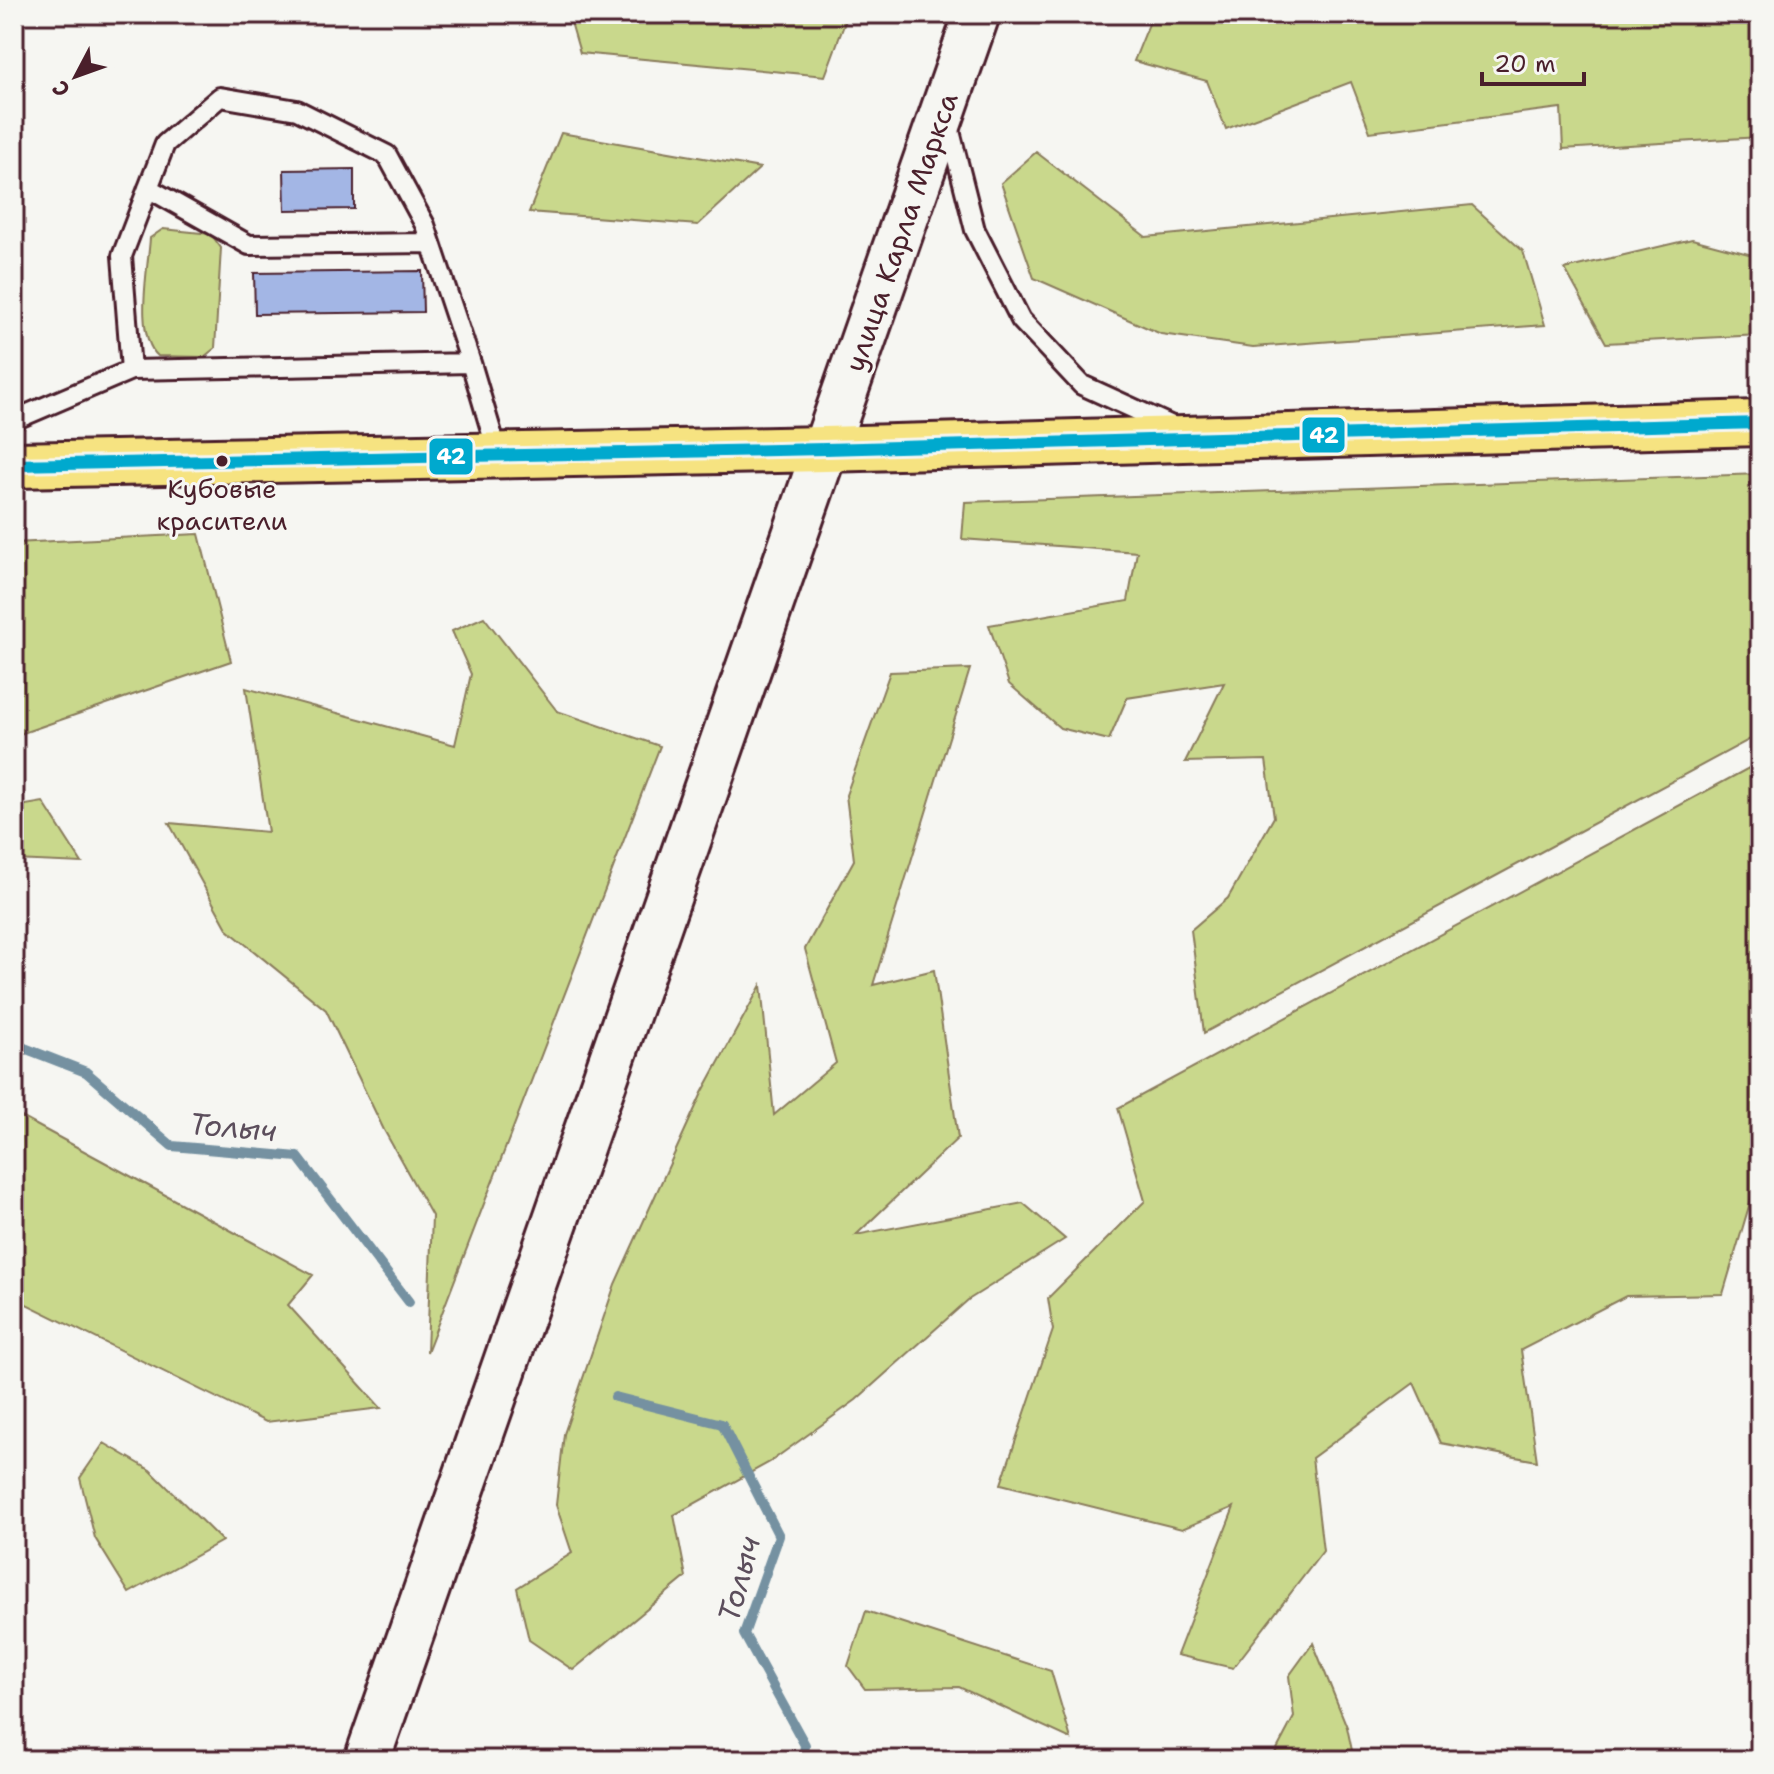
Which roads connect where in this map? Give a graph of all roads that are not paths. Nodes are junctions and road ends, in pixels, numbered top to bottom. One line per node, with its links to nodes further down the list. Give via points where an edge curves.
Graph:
1 (977, 14): 2 (street, улица Карла Маркса)
2 (944, 108): 9 (lane, via 975,230 1021,320 1082,385); 10 (street, улица Карла Маркса)
3 (148, 188): 4 (lane, via 249,245); 4 (lane, via 165,144 220,97 297,110 387,155); 6 (lane, via 122,256)
4 (431, 243): 5 (lane)
5 (471, 363): 6 (lane); 11 (lane)
6 (131, 370): 7 (lane)
7 (14, 420)
8 (1760, 423): 9 (main road)
9 (1195, 436): 10 (main road)
10 (825, 449): 11 (main road); 13 (street, улица Карла Маркса)
11 (498, 454): 12 (main road)
12 (14, 465)
13 (367, 1760)

